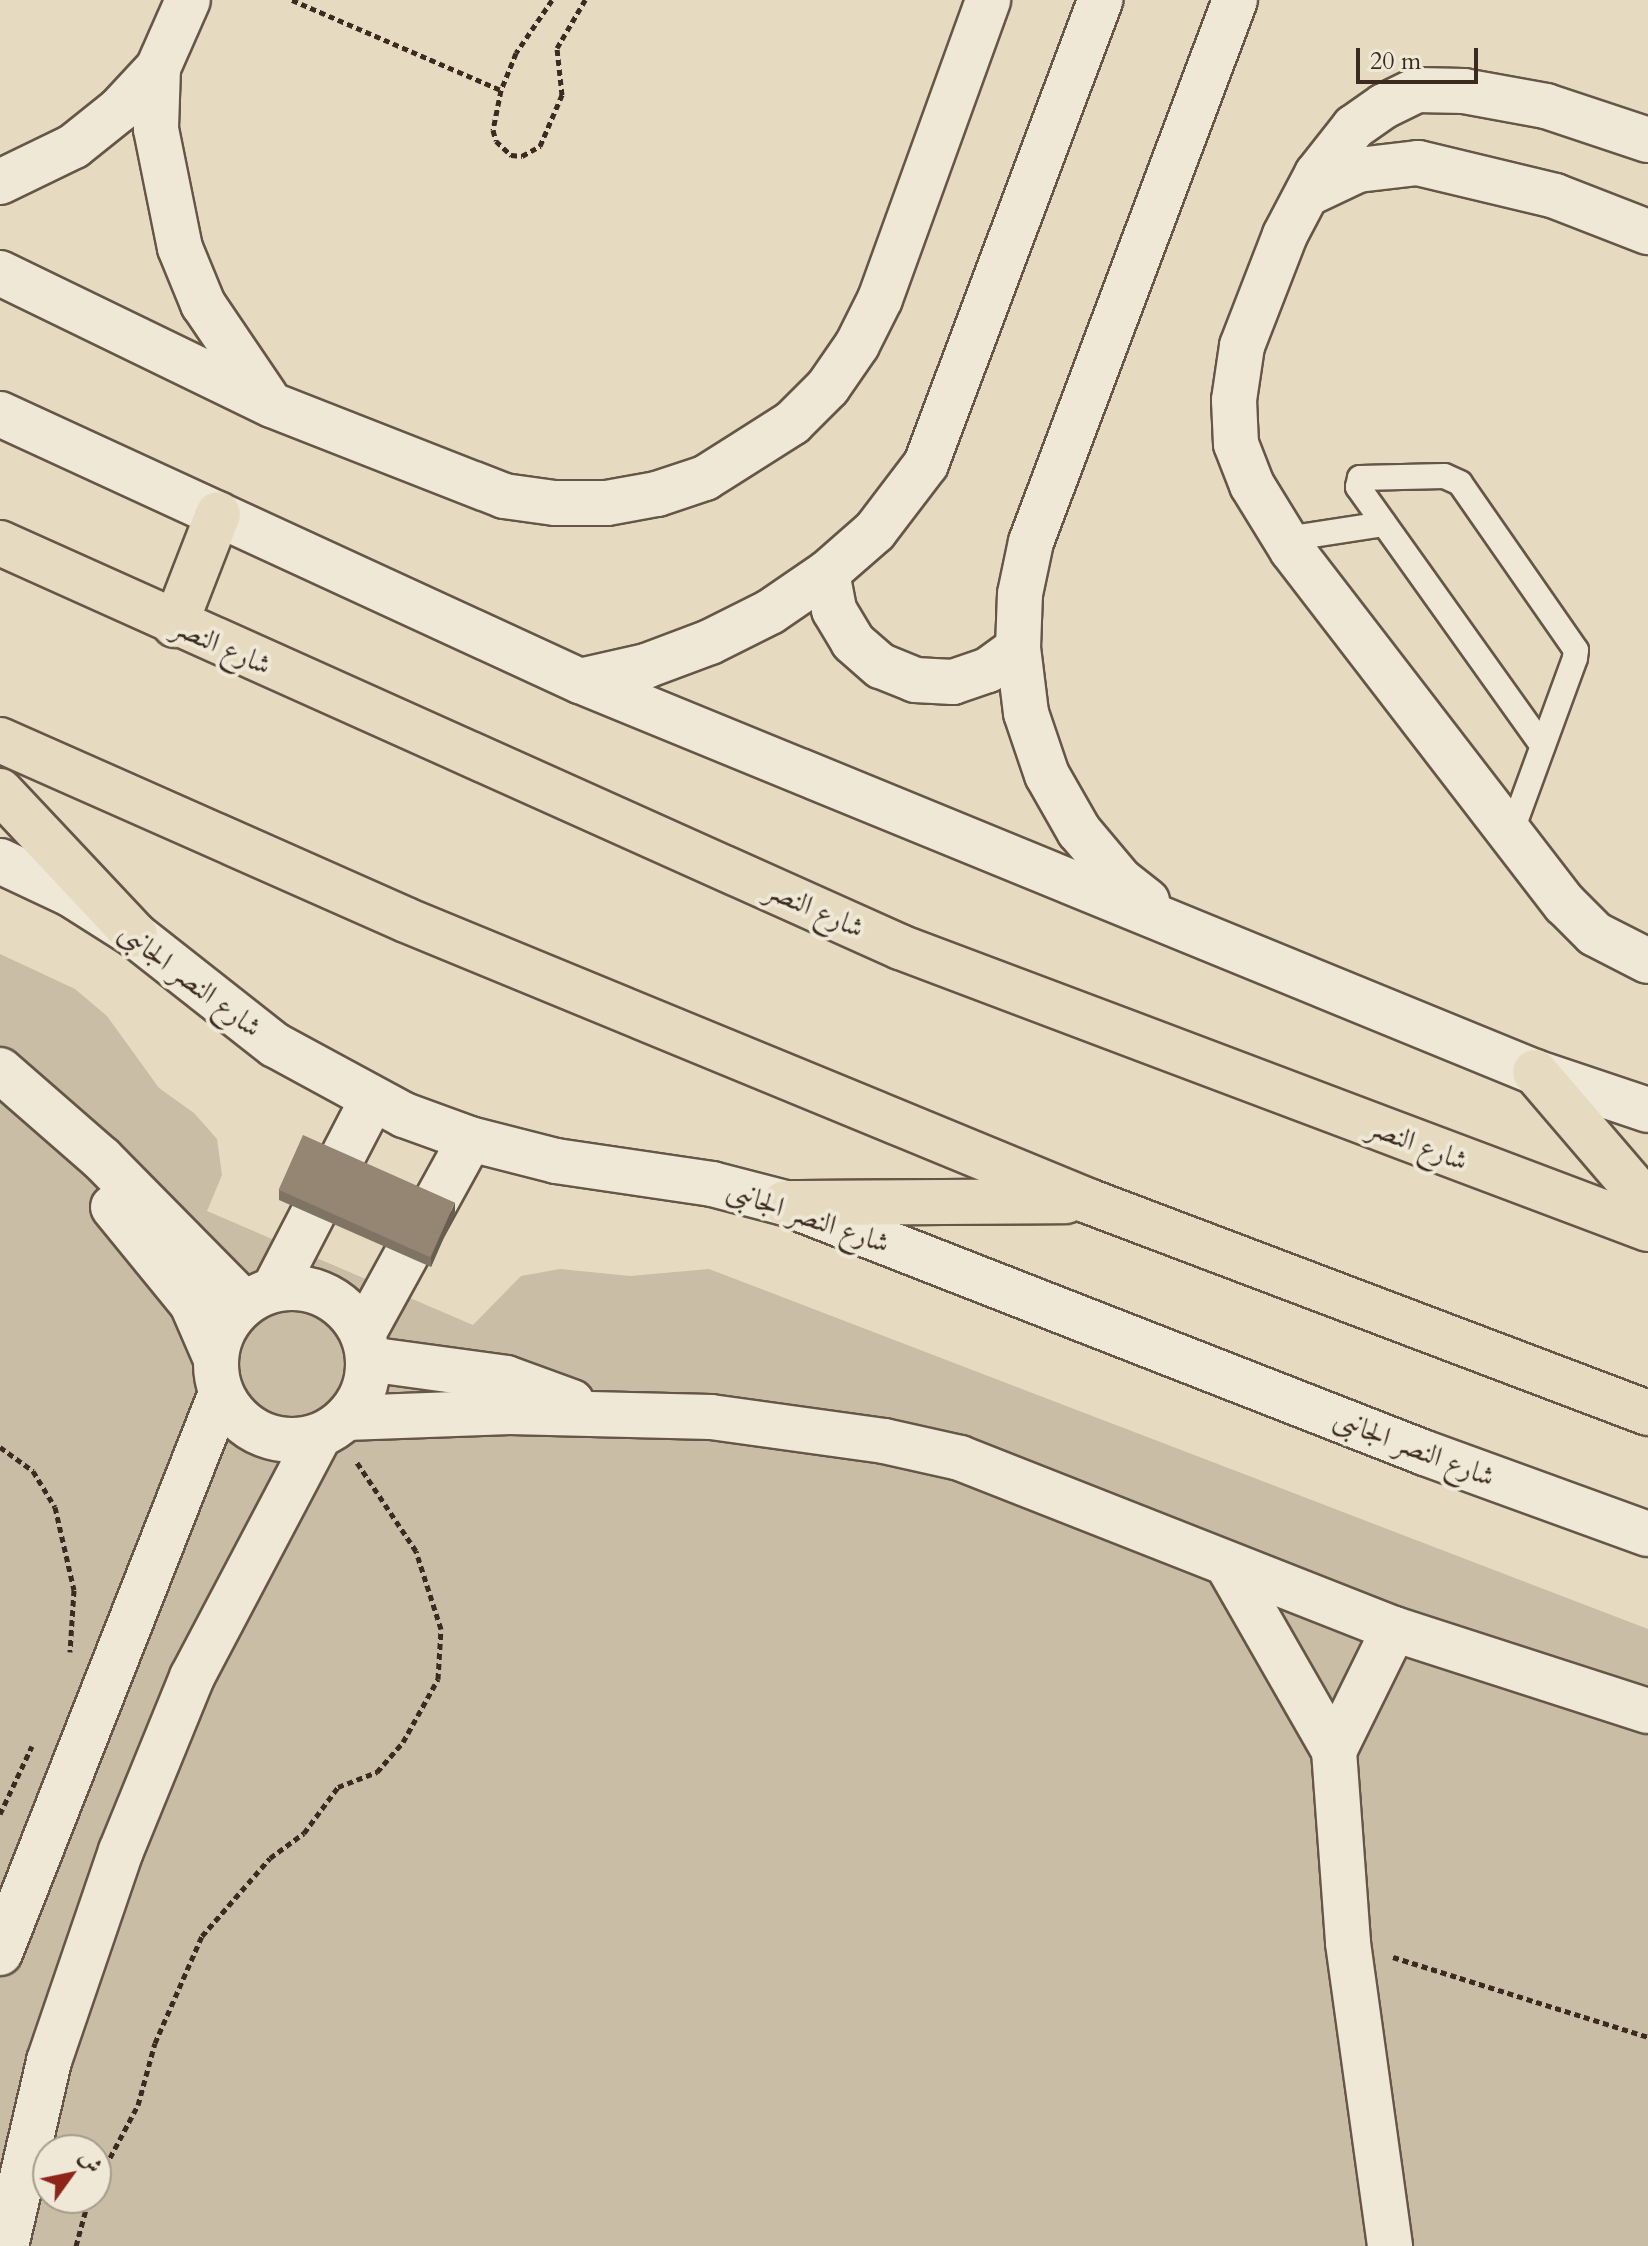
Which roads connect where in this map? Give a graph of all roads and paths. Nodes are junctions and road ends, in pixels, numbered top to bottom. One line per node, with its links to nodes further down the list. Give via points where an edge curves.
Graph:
1 (188, 0): 8 (street)
2 (292, 0): 9 (path)
3 (552, 0): 9 (path, via 516,53)
4 (585, 0): 9 (path, via 557,48 562,95 532,152 511,155 496,141 493,130)
5 (988, 0): 17 (street, via 880,299 857,345 810,405 751,454 705,478 657,494 607,503 555,503 504,496)
6 (1100, 0): 23 (street, via 926,464 875,531)
7 (1235, 0): 25 (street, via 1031,542 1020,594)
8 (158, 68): 13 (street, via 119,110 74,146); 17 (street, via 156,129 164,189 180,248 203,304 234,357)
9 (501, 90)
10 (1417, 90): 11 (street, via 1464,91 1546,106); 12 (street, via 1400,108 1394,127 1400,149); 14 (street, via 1354,127)
11 (1648, 140)
12 (1418, 163): 14 (street, via 1358,170); 15 (street, via 1555,196)
13 (0, 182)
14 (1307, 194): 21 (street, via 1242,346 1234,400 1241,458)
15 (1648, 232)
16 (0, 273): 17 (street)
17 (272, 405)
18 (0, 414): 19 (street)
19 (218, 514): 24 (main road); 26 (street)
20 (1384, 524): 21 (lane); 28 (lane); 28 (lane, via 1358,487 1360,478 1444,476 1460,483 1576,650)
21 (1286, 539): 30 (street)
22 (0, 543): 24 (main road, شارع النصر)
23 (827, 573): 25 (street, via 834,610 853,642 881,666 915,680 953,682 988,670); 26 (street, via 770,612 710,642 646,666)
24 (175, 625): 44 (main road, شارع النصر, via 900,947)
25 (1018, 648): 32 (street, via 1026,713 1047,775 1079,831 1121,881)
26 (580, 681): 32 (street)
27 (0, 740): 41 (main road, via 406,920)
28 (1543, 746): 30 (lane)
29 (0, 791): 33 (main road)
30 (1511, 833): 34 (street, via 1595,934)
31 (0, 861): 33 (street, شارع النصر الجانبى, via 70,894)
32 (1174, 922): 36 (street)
33 (135, 935): 37 (street, شارع النصر الجانبى, via 275,1045)
34 (1648, 961)
35 (0, 1070): 39 (street)
36 (1535, 1072): 38 (street); 43 (main road)
37 (372, 1100): 40 (street, شارع النصر الجانبى); 45 (street)
38 (1648, 1110)
39 (66, 1130): 45 (street); 47 (street, via 119,1216 192,1304)
40 (470, 1139): 42 (street, شارع النصر الجانبى, via 556,1161 712,1184); 46 (street)
41 (1088, 1201): 42 (main road); 48 (main road)
42 (785, 1203): 52 (street, شارع النصر الجانبى, via 1425,1453)
43 (1648, 1204)
44 (1648, 1229)
45 (259, 1296): 46 (street, via 296,1287 336,1301); 47 (street, via 229,1318)
46 (366, 1347): 49 (street, via 506,1378); 50 (street, via 359,1401)
47 (218, 1375): 50 (street, via 233,1413 273,1438); 61 (street)
48 (1648, 1413)
49 (604, 1414): 50 (street); 53 (street, via 711,1417 787,1426 960,1458)
50 (333, 1427): 63 (path, via 416,1551 441,1629 438,1679 403,1742 377,1772 338,1787 304,1833 270,1858 202,1936 155,2043 138,2105); 65 (street, via 192,1677 121,1851 49,2061)
51 (0, 1447): 55 (path, via 33,1471 55,1507 74,1590)
52 (1648, 1534)
53 (1227, 1564): 54 (street); 58 (street)
54 (1394, 1629): 56 (street); 58 (street)
55 (69, 1661)
56 (1648, 1711)
57 (33, 1743): 59 (path)
58 (1334, 1751): 60 (street)
59 (0, 1814)
60 (1348, 1943): 62 (path); 67 (street)
61 (0, 1953)
62 (1648, 2037)
63 (112, 2154)
64 (85, 2214): 66 (path)
65 (6, 2246)
66 (76, 2246)
67 (1390, 2246)

